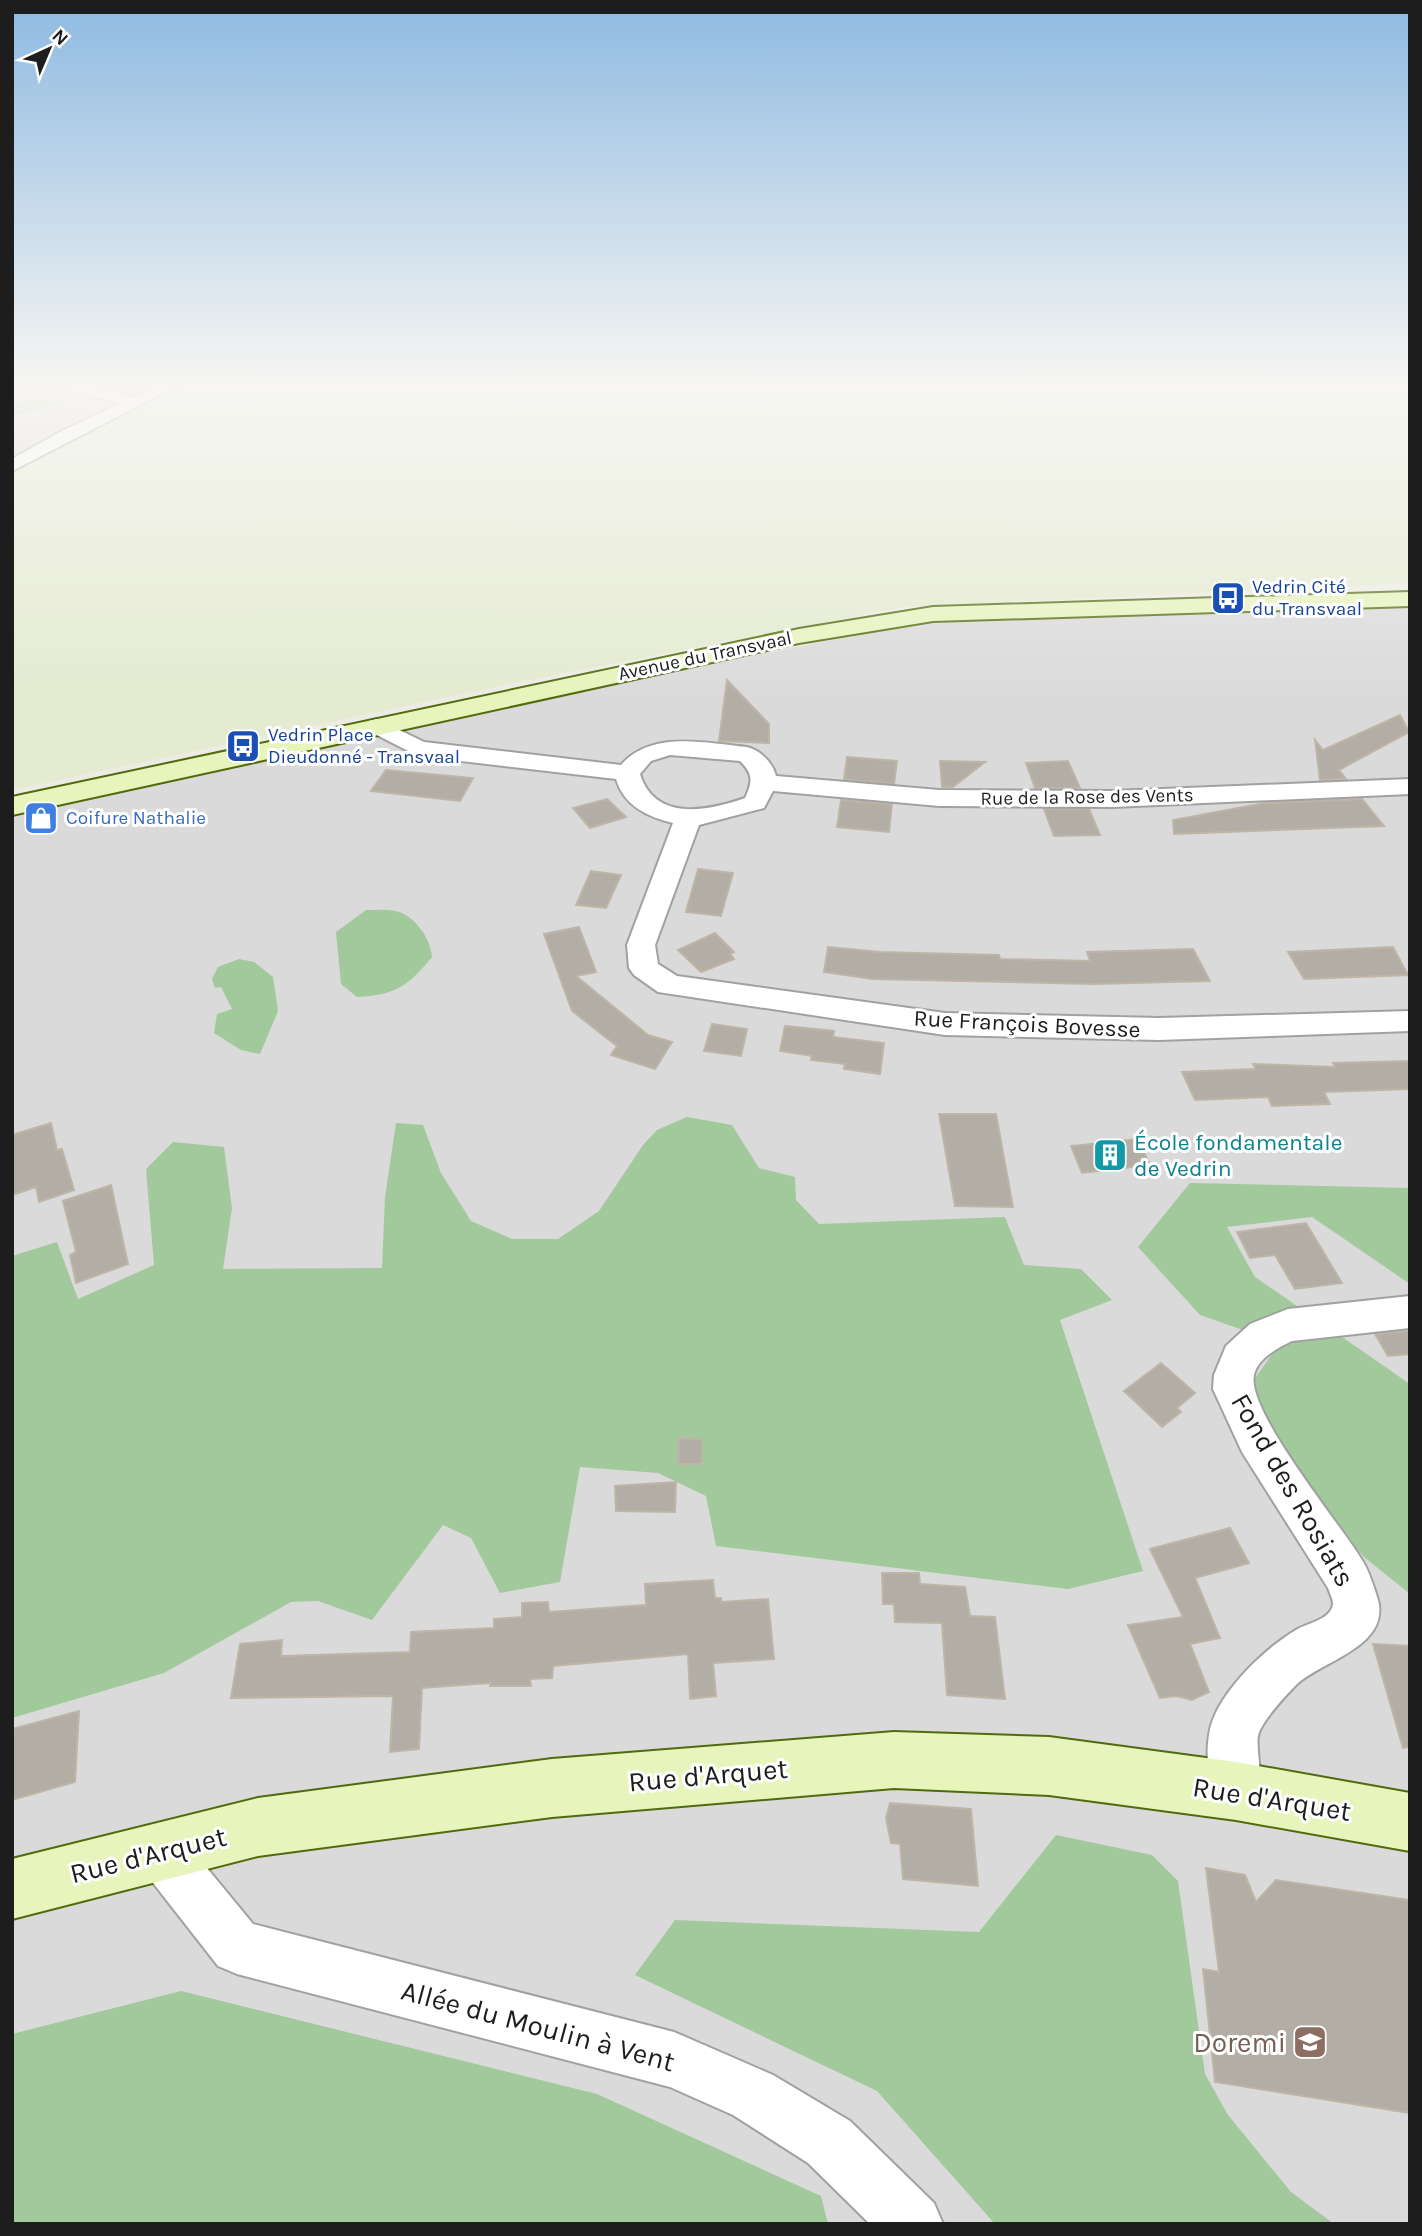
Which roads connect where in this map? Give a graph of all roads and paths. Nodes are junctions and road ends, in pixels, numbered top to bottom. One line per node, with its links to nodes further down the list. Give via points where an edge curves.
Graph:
1 (1410, 599): 2 (street, Avenue du Transvaal, via 933,614 799,636)
2 (377, 726): 3 (street, via 418,749); 6 (street, Avenue du Transvaal)
3 (627, 773): 4 (street, via 642,756 669,748 747,754 762,769); 7 (street, via 633,793 662,812)
4 (765, 783): 5 (street, Rue de la Rose des Vents, via 939,798 1100,799); 7 (street, via 755,803 724,814)
5 (1410, 786)
6 (12, 806)
7 (689, 816): 8 (street, Rue François Bovesse, via 641,946 644,968 669,985 945,1024 1159,1029)
8 (1410, 1021)
9 (1410, 1312): 10 (street, Fond des Rosiats, via 1288,1325 1264,1336 1241,1358 1234,1375 1233,1389 1257,1439 1347,1576 1356,1603 1353,1620 1341,1633 1280,1668 1246,1708 1233,1734)
10 (1236, 1791): 11 (street, Rue d'Arquet); 12 (street, Rue d'Arquet, via 1049,1766 894,1760 552,1788 258,1827)
11 (1410, 1822)
12 (162, 1852): 13 (street, Rue d'Arquet); 14 (street, Allée du Moulin à Vent, via 237,1947 674,2060 753,2095 829,2142)
13 (12, 1889)
14 (913, 2224)

